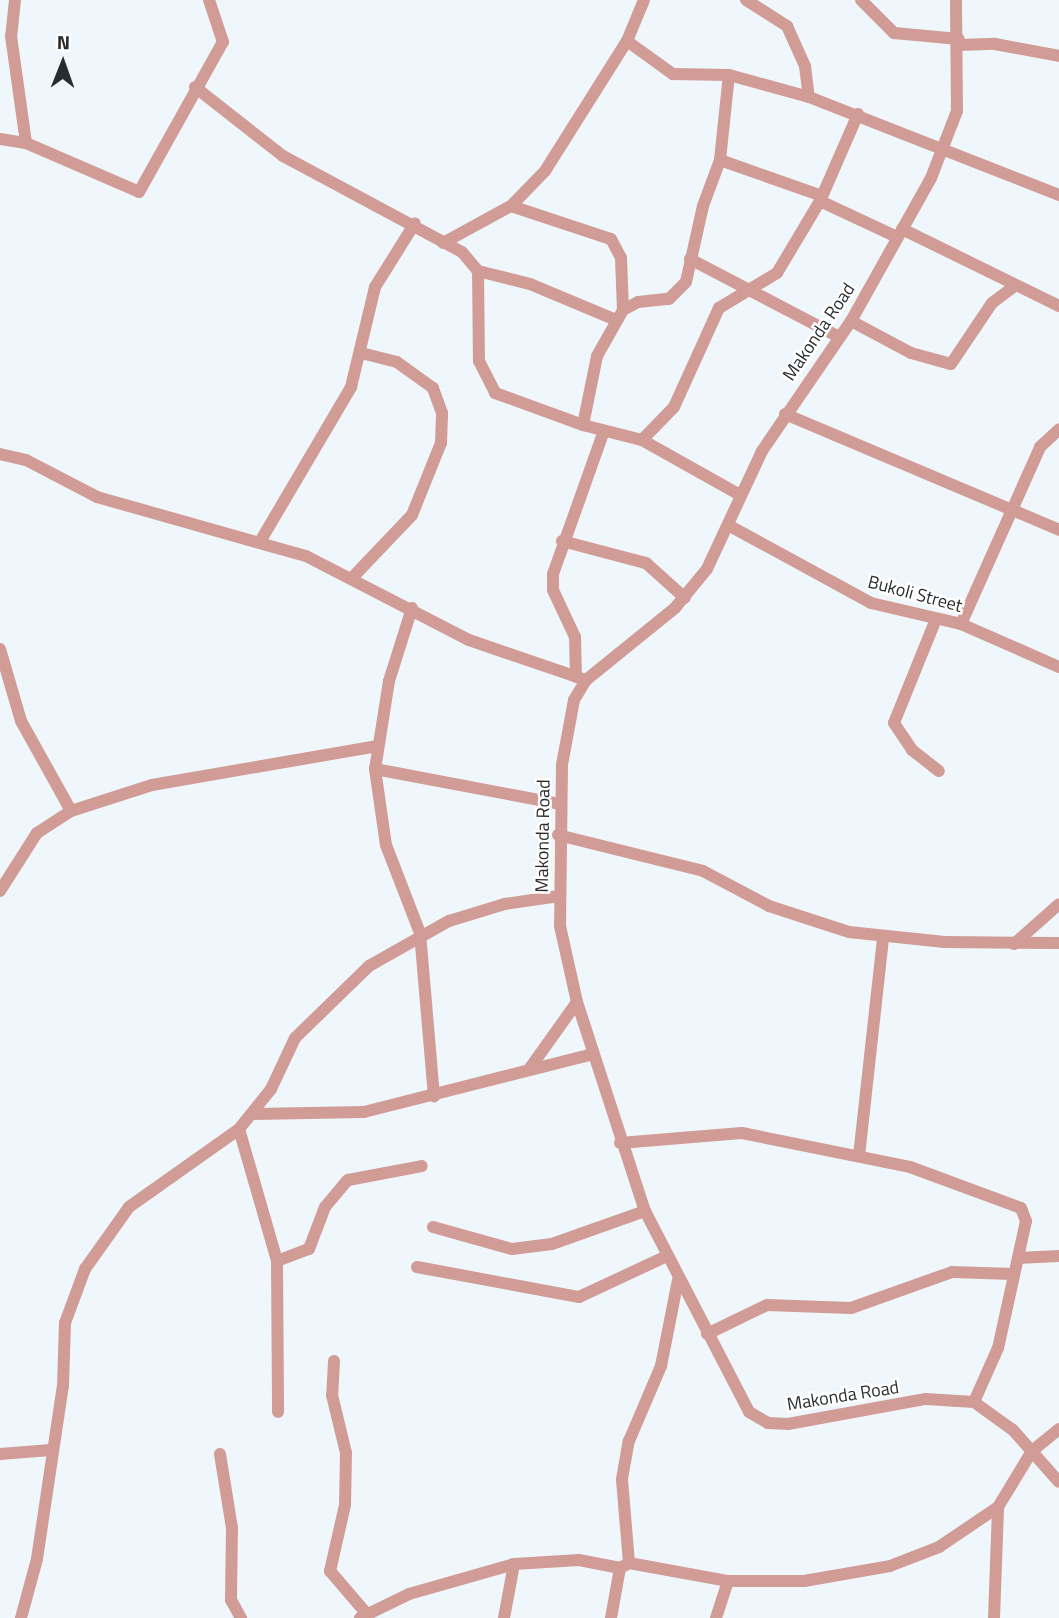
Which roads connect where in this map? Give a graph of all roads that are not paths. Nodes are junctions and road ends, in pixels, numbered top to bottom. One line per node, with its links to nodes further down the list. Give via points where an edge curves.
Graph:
1 (15, 0): 15 (street, via 11,36)
2 (209, 0): 11 (street, via 223,42)
3 (645, 0): 7 (street)
4 (746, 0): 12 (street, via 787,26 805,66)
5 (860, 0): 8 (street, via 894,33)
6 (956, 0): 8 (street, Makonda Road)
7 (627, 41): 10 (street, via 673,74); 20 (street, via 569,139)
8 (960, 42): 9 (street); 16 (street, Makonda Road, via 957,111)
9 (1059, 56)
10 (729, 75): 12 (street); 17 (street)
11 (195, 87): 15 (street, via 139,192); 21 (street, via 283,156)
12 (809, 97): 13 (street)
13 (858, 114): 16 (street); 19 (street)
14 (0, 139): 15 (street)
15 (26, 142)
16 (945, 146): 18 (street); 22 (street, Makonda Road)
17 (720, 160): 19 (street); 24 (street)
18 (1059, 195)
19 (821, 198): 22 (street); 27 (street, via 778,273)
20 (511, 206): 23 (street); 29 (street, via 611,239 621,258)
21 (415, 223): 23 (street); 32 (street, via 374,288)
22 (900, 233): 26 (street); 30 (street, Makonda Road)
23 (443, 243): 25 (street, via 462,252)
24 (690, 259): 27 (street); 29 (street, via 679,295)
25 (478, 271): 29 (street); 34 (street, via 485,380 495,393)
26 (1012, 288): 28 (street); 30 (street, via 992,303 951,365 911,353)
27 (753, 289): 31 (street); 37 (street, via 719,308 674,407)
28 (1059, 306)
29 (620, 315): 34 (street, via 597,356)
30 (852, 321): 31 (street, Makonda Road)
31 (839, 337): 33 (street, Makonda Road)
32 (362, 353): 43 (street, via 326,439); 45 (street, via 397,362 433,388 442,413 441,443 411,515)
33 (785, 414): 39 (street, Makonda Road); 40 (street)
34 (583, 425): 36 (street)
35 (1059, 429): 40 (street, via 1040,447)
36 (604, 431): 37 (street); 44 (street)
37 (642, 440): 39 (street)
38 (0, 454): 43 (street, via 26,460 97,496)
39 (740, 495): 41 (street, Makonda Road)
40 (1013, 514): 42 (street); 49 (street, via 991,550)
41 (728, 525): 46 (street, Makonda Road); 48 (street, Bukoli Street, via 871,603)
42 (1059, 530)
43 (261, 540): 45 (street)
44 (562, 541): 46 (street, via 646,563); 52 (street, via 553,590 576,637)
45 (352, 579): 47 (street)
46 (685, 598): 52 (street, Makonda Road)
47 (412, 608): 52 (street, via 501,653); 53 (street, via 388,681)
48 (936, 620): 49 (street, Bukoli Street); 55 (street, via 894,723 898,736)
49 (961, 624): 51 (street, Bukoli Street)
50 (0, 649): 57 (street, via 17,712)
51 (1059, 667)
52 (581, 678): 56 (street, Makonda Road, via 568,717)
53 (378, 746): 54 (street); 57 (street, via 152,785)
54 (375, 769): 56 (street); 62 (street, via 386,845)
55 (939, 771)
56 (560, 804): 58 (street, Makonda Road)
57 (71, 811): 59 (street, via 37,833)
58 (558, 835): 60 (street, Makonda Road); 63 (street, via 684,865 811,922)
59 (0, 891)
60 (559, 896): 62 (street, via 505,904); 66 (street, Makonda Road, via 562,946)
61 (1059, 904): 65 (street)
62 (419, 933): 69 (street); 70 (street, via 369,966 295,1038)
63 (883, 937): 65 (street); 73 (street)
64 (1059, 943): 65 (street)
65 (1014, 944)
66 (577, 1002): 67 (street, Makonda Road); 68 (street)
67 (593, 1055): 68 (street); 72 (street, Makonda Road)
68 (530, 1068): 69 (street)
69 (434, 1096): 70 (street, via 364,1112)
70 (254, 1114): 71 (street)
71 (239, 1129): 80 (street); 89 (street, via 129,1207 85,1269 65,1324 64,1386)
72 (620, 1143): 73 (street, via 743,1133); 75 (street, Makonda Road)
73 (859, 1156): 79 (street, via 910,1167 1017,1205 1026,1221)
74 (422, 1166): 80 (street, via 348,1180 325,1208 309,1249)
75 (645, 1211): 76 (street, via 552,1244 512,1249); 77 (street, Makonda Road)
76 (433, 1227)
77 (667, 1256): 81 (street, via 579,1297); 83 (street, Makonda Road)
78 (1059, 1256): 79 (street)
79 (1018, 1258): 82 (street)
80 (277, 1261): 87 (street)
81 (416, 1266)
82 (1013, 1275): 84 (street, via 952,1272 851,1308 767,1305); 86 (street, via 998,1348)
83 (678, 1280): 84 (street, Makonda Road); 96 (street, via 661,1366 629,1441 622,1479)
84 (707, 1334): 86 (street, Makonda Road, via 749,1412 768,1423 926,1399)
85 (334, 1361): 98 (street, via 332,1395 346,1453 345,1505 330,1571)
86 (974, 1402): 90 (street, via 995,1414)
87 (278, 1412)
88 (1059, 1429): 90 (street)
89 (51, 1451): 91 (street); 99 (street, via 37,1559)
90 (1032, 1451): 93 (street); 94 (street)
91 (0, 1454)
92 (220, 1454): 100 (street, via 232,1528 231,1600)
93 (1059, 1482)
94 (998, 1507): 97 (street, via 957,1538 890,1566 804,1581); 104 (street, via 1000,1572)
95 (514, 1564): 96 (street, via 579,1560); 98 (street); 101 (street)
96 (624, 1565): 97 (street); 102 (street)
97 (728, 1581): 103 (street)
98 (363, 1615)
99 (21, 1618)
100 (241, 1618)
101 (504, 1618)
102 (611, 1618)
103 (716, 1618)
104 (994, 1618)

